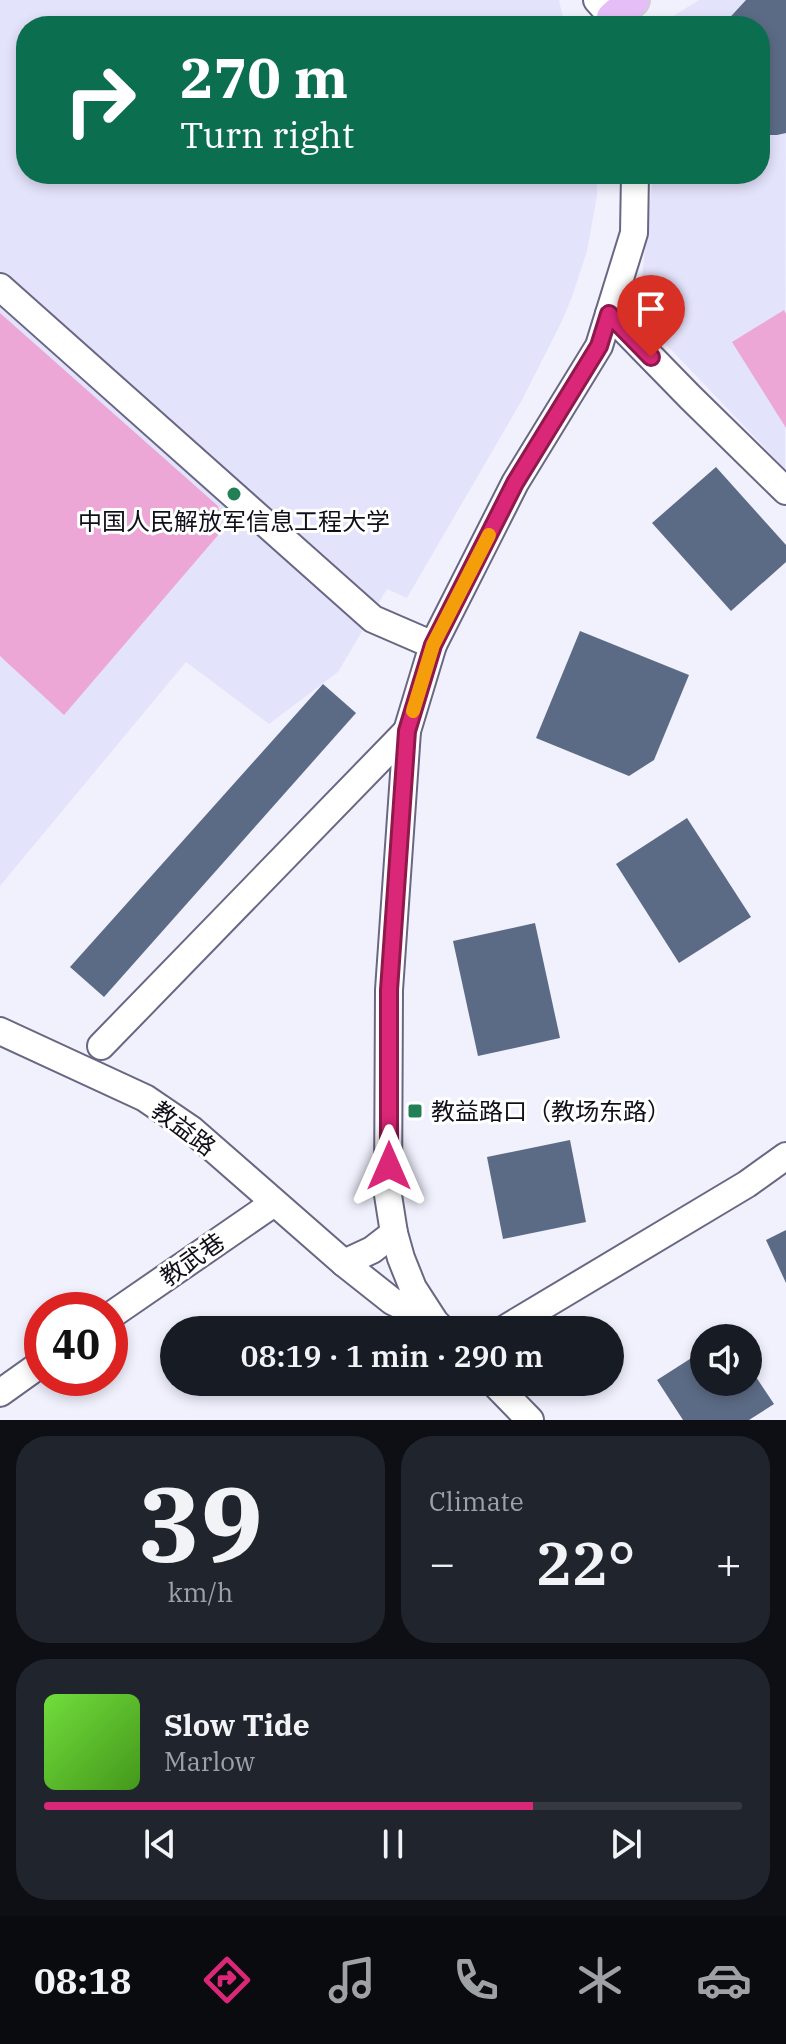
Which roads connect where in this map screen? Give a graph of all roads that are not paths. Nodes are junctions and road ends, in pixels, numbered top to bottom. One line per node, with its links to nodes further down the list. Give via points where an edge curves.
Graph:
1 (635, 184): 3 (street, via 634,233)
2 (0, 287): 5 (street, via 373,619)
3 (609, 314): 4 (street); 5 (street, via 599,346 515,483)
4 (786, 491)
5 (433, 645): 6 (street)
6 (407, 731): 8 (street); 11 (street, via 389,990 388,1195)
7 (0, 1031): 10 (street, 教益路, via 145,1098 192,1130)
8 (101, 1046)
9 (786, 1156): 16 (street)
10 (274, 1203): 12 (street, 教益路); 13 (street, 教武巷)
11 (394, 1233): 12 (street); 15 (street, via 413,1288)
12 (344, 1263): 14 (street, 教益路)
13 (128, 1304)
14 (420, 1316)
15 (432, 1316)
16 (526, 1316)
17 (24, 1376): 18 (street)
18 (0, 1393)
19 (507, 1396): 20 (street)
20 (530, 1420)

